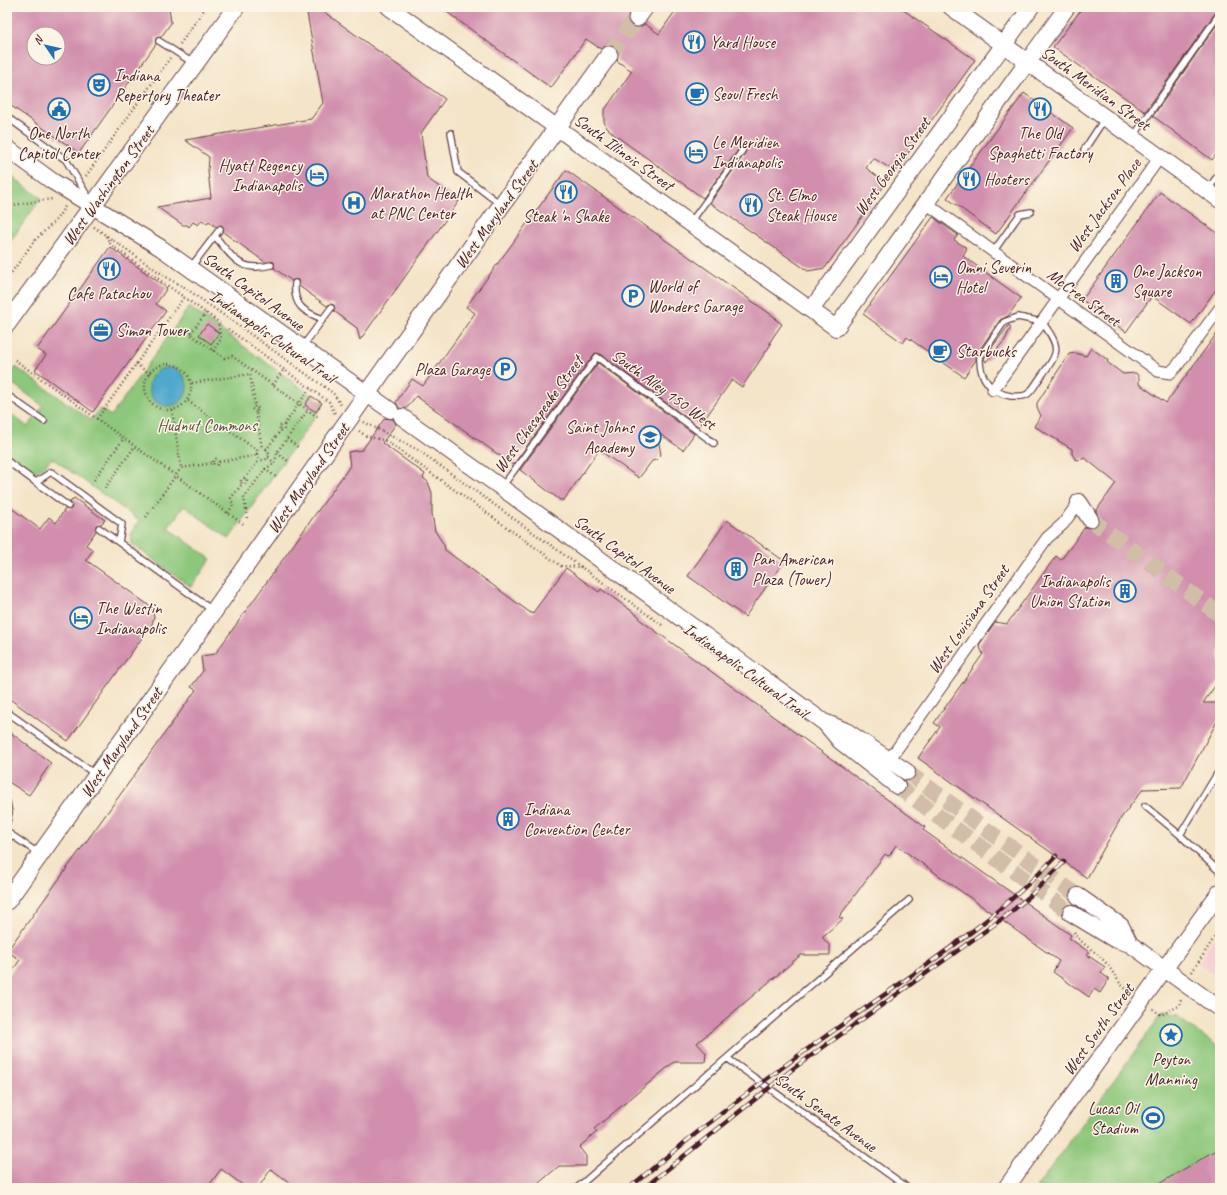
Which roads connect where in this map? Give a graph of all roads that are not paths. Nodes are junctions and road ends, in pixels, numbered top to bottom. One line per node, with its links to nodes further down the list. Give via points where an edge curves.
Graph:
1 (236, 7): 11 (main road, West Washington Street)
2 (389, 7): 14 (main road, South Illinois Street)
3 (951, 7): 8 (main road, South Meridian Street)
4 (1031, 7): 8 (main road, West Georgia Street)
5 (1067, 7): 10 (main road)
6 (1220, 13): 16 (lane)
7 (159, 41): 11 (lane)
8 (1004, 45): 10 (main road, South Meridian Street); 37 (main road, West Georgia Street)
9 (609, 55): 14 (main road, West Maryland Street)
10 (1027, 62): 13 (main road, South Meridian Street); 23 (main road)
11 (195, 64): 25 (main road, West Washington Street)
12 (7, 117): 25 (lane, via 66,160)
13 (1106, 118): 16 (main road, South Meridian Street); 18 (lane)
14 (558, 128): 24 (main road, West Maryland Street); 27 (main road, South Illinois Street)
15 (451, 133): 24 (lane, via 458,172)
16 (1133, 137): 20 (main road, South Meridian Street)
17 (7, 148): 25 (main road, South Capitol Avenue, via 52,181)
18 (1084, 150)
19 (742, 151): 27 (lane)
20 (1160, 157): 22 (main road, South Meridian Street); 34 (street, West Jackson Place)
21 (1220, 173): 22 (lane)
22 (1214, 195)
23 (926, 203): 30 (street, McCrea Street); 37 (main road, South Illinois Street, via 836,328)
24 (502, 205): 44 (main road, West Maryland Street)
25 (93, 206): 32 (main road, South Capitol Avenue); 40 (main road, West Washington Street)
26 (1030, 212): 30 (lane, via 1020,214)
27 (690, 223): 37 (main road, South Illinois Street)
28 (220, 229): 29 (lane)
29 (214, 236): 31 (lane, via 241,266); 32 (lane)
30 (993, 252): 34 (street, McCrea Street)
31 (270, 266)
32 (190, 268): 41 (main road, South Capitol Avenue)
33 (295, 283): 38 (lane, via 294,294 303,310)
34 (1058, 299): 36 (street, McCrea Street, via 1149,366 1165,373 1170,373 1177,366); 39 (street, West Jackson Place)
35 (331, 308): 38 (lane)
36 (1220, 308)
37 (811, 310)
38 (323, 319): 41 (lane)
39 (1042, 322): 43 (street, West Jackson Place); 43 (lane, via 1018,317 1004,322 980,357 983,375); 43 (lane, via 1052,336 1056,349 1055,358 1027,395 1019,397)
40 (7, 324)
41 (301, 348): 44 (main road, South Capitol Avenue)
42 (597, 357): 47 (lane, South Alley 150 West); 50 (lane, West Chesapeake Street)
43 (993, 390)
44 (367, 394): 50 (main road, South Capitol Avenue); 56 (main road, West Maryland Street)
45 (7, 395): 46 (lane)
46 (44, 422)
47 (714, 443)
48 (7, 461): 49 (lane)
49 (36, 482): 52 (lane); 55 (lane, via 51,472 122,524)
50 (502, 488): 58 (main road, South Capitol Avenue)
51 (1079, 502): 53 (main road); 59 (street, West Louisiana Street, via 1063,524 1047,538)
52 (68, 506)
53 (1090, 519)
54 (99, 528): 55 (lane)
55 (119, 542): 56 (lane)
56 (214, 611): 62 (main road, West Maryland Street)
57 (7, 712): 62 (lane)
58 (825, 723): 59 (main road, South Capitol Avenue, via 846,731); 63 (main road, South Capitol Avenue, via 840,741)
59 (889, 760): 61 (main road, South Capitol Avenue)
60 (1220, 770): 68 (lane)
61 (907, 772)
62 (97, 776): 69 (main road, West Maryland Street)
63 (897, 786)
64 (7, 802): 66 (lane)
65 (1145, 806): 68 (lane)
66 (7, 822)
67 (7, 832): 69 (lane)
68 (1180, 835): 70 (lane)
69 (40, 854): 74 (main road, West Maryland Street)
70 (1220, 872)
71 (1220, 892): 77 (main road, West South Street)
72 (1078, 896): 76 (main road, via 1121,926)
73 (908, 900): 79 (lane)
74 (7, 901)
75 (1070, 921): 76 (main road)
76 (1130, 944): 77 (main road)
77 (1164, 969): 78 (main road); 82 (main road, West South Street)
78 (1220, 1009)
79 (727, 1058): 80 (lane); 81 (lane, South Senate Avenue)
80 (578, 1188)
81 (908, 1188)
82 (1006, 1188)

